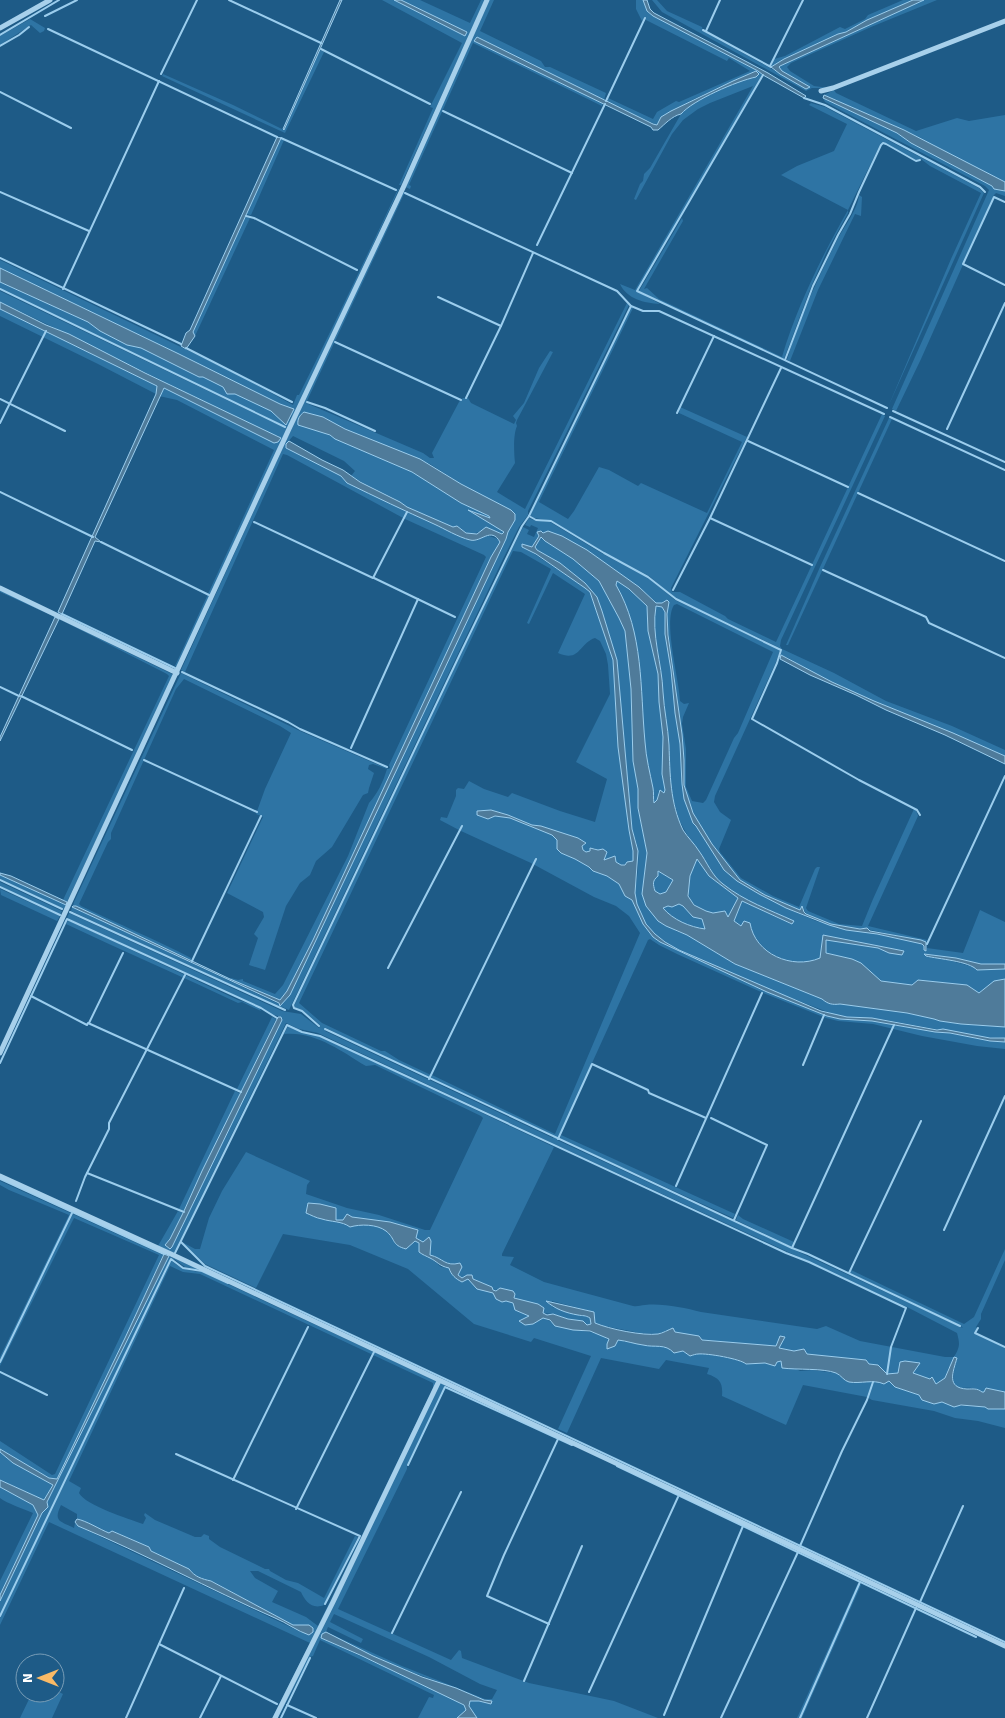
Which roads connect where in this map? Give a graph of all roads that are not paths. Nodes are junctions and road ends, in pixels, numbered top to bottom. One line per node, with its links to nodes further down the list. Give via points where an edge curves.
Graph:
1 (50, 0): 4 (street)
2 (487, 0): 7 (street)
3 (1005, 22): 5 (street)
4 (0, 28)
5 (821, 92)
6 (0, 588): 7 (street)
7 (177, 673): 8 (street)
8 (0, 1053)
9 (0, 1176): 10 (street)
10 (439, 1381): 11 (street); 12 (street)
11 (1005, 1646)
12 (275, 1718)

